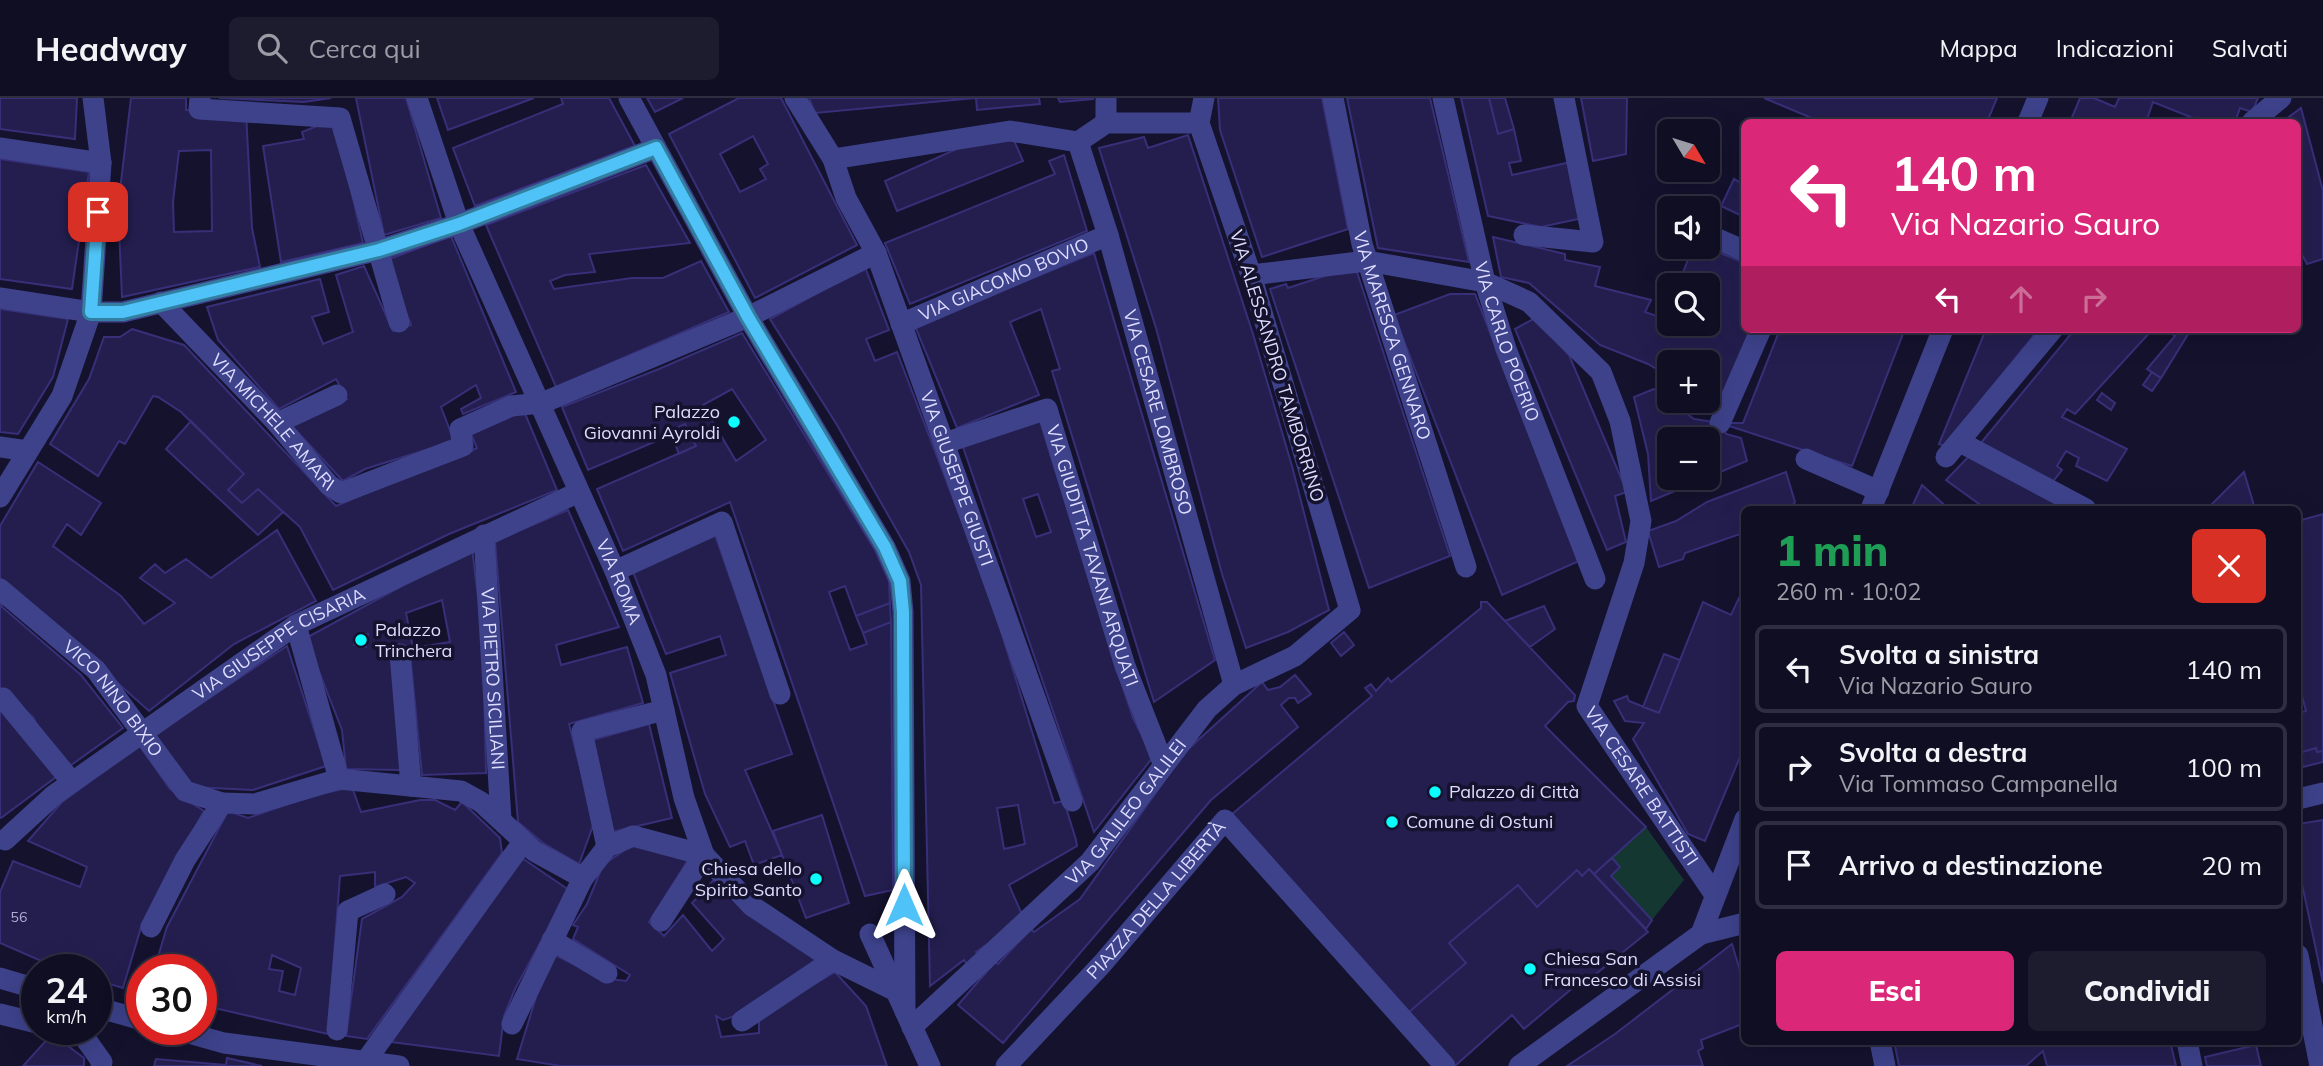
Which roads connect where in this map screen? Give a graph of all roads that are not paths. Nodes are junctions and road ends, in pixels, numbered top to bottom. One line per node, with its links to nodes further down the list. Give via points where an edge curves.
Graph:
1 (93, 98): 21 (street)
2 (200, 98): 27 (street, via 199,109 340,118)
3 (417, 98): 22 (street, VIA ROMA)
4 (629, 98): 19 (street)
5 (795, 98): 20 (street, VIA GIUSEPPE GIUSTI)
6 (1106, 98): 15 (street)
7 (1204, 98): 16 (street)
8 (1333, 98): 29 (street, VIA MARESCA GENNARO)
9 (1443, 98): 31 (street, VIA CARLO POERIO)
10 (1564, 98): 24 (street, via 1593,242)
11 (2038, 98): 13 (street)
12 (2281, 98): 14 (street)
13 (2029, 119)
14 (2256, 119)
15 (1106, 123): 16 (street); 17 (street)
16 (1199, 123): 30 (street, VIA ALESSANDRO TAMBORRINO)
17 (1078, 142): 20 (street, via 1010,131); 23 (street, VIA CESARE LOMBROSO)
18 (0, 148): 21 (street)
19 (656, 148): 22 (street); 35 (street)
20 (834, 159): 28 (street, VIA GIUSEPPE GIUSTI, via 846,198)
21 (101, 163): 34 (street)
22 (459, 224): 27 (street); 42 (street, VIA ROMA)
23 (1108, 235): 37 (street, VIA GIACOMO BOVIO); 61 (street, VIA CESARE LOMBROSO)
24 (1524, 235)
25 (1720, 240): 26 (street)
26 (1741, 249)
27 (379, 250): 33 (street); 36 (street)
28 (876, 253): 35 (street); 37 (street, VIA GIUSEPPE GIUSTI)
29 (1367, 261): 30 (street); 31 (street); 54 (street, VIA MARESCA GENNARO)
30 (1251, 275): 58 (street, VIA ALESSANDRO TAMBORRINO)
31 (1485, 282): 56 (street, VIA CARLO POERIO, via 1506,349); 82 (street, VIA CESARE BATTISTI, via 1529,302 1601,372 1620,421 1641,521 1634,563 1587,706)
32 (0, 298): 34 (street)
33 (161, 302): 34 (street, via 123,312); 43 (street, VIA MICHELE AMARI)
34 (91, 312): 47 (street, via 62,396)
35 (748, 317): 42 (street); 97 (street, via 885,547 900,581)
36 (399, 322)
37 (901, 324): 45 (street, VIA GIUSEPPE GIUSTI)
38 (1759, 333): 44 (street)
39 (1939, 333): 51 (street)
40 (2050, 333): 52 (street, via 1953,449)
41 (337, 395): 43 (street)
42 (542, 403): 43 (street, VIA MICHELE AMARI, via 511,406 460,429 463,446 341,493); 49 (street, VIA ROMA)
43 (277, 423)
44 (1720, 423)
45 (945, 443): 66 (street, VIA GIUDITTA TAVANI ARQUATI, via 1047,409 1125,666); 72 (street, VIA GIUSEPPE GIUSTI)
46 (0, 447): 47 (street)
47 (28, 451): 50 (street)
48 (1806, 459): 51 (street)
49 (579, 492): 53 (street, VIA GIUSEPPE CISARIA); 55 (street, VIA ROMA)
50 (0, 497)
51 (1875, 500)
52 (2079, 506)
53 (484, 535): 59 (street, VIA GIUSEPPE CISARIA); 74 (street, VIA PIETRO SICILIANI)
54 (1466, 567)
55 (615, 572): 62 (street, via 722,522); 64 (street, VIA ROMA, via 656,675)
56 (1595, 579)
57 (0, 589): 65 (street, VICO NINO BIXIO, via 96,670)
58 (1350, 610): 61 (street, VIA GALILEO GALILEI, via 1295,656)
59 (296, 625): 65 (street, VIA GIUSEPPE CISARIA); 67 (street)
60 (400, 654): 69 (street)
61 (1234, 685): 66 (street, VIA GALILEO GALILEI, via 1207,709)
62 (780, 694)
63 (0, 698): 68 (street)
64 (664, 710): 78 (street, via 582,731); 79 (street, VIA ROMA, via 684,798)
65 (141, 734): 68 (street, VIA GIUSEPPE CISARIA); 73 (street, VICO NINO BIXIO, via 185,791)
66 (1163, 763): 97 (street, VIA GALILEO GALILEI, via 1090,862)
67 (339, 779): 69 (street); 73 (street, VICO NINO BIXIO, via 255,804)
68 (72, 782): 76 (street, VIA GIUSEPPE CISARIA)
69 (411, 786): 74 (street, via 461,791)
70 (2323, 793): 71 (street)
71 (2301, 798)
72 (1072, 801)
73 (222, 803): 85 (street, via 185,860)
74 (501, 820): 77 (street)
75 (1741, 829): 82 (street)
76 (6, 833)
77 (523, 842): 80 (street); 105 (street)
78 (607, 847): 79 (street, via 633,836); 80 (street)
79 (704, 855): 83 (street); 89 (street, VIA ROMA, via 752,906)
80 (583, 878): 88 (street)
81 (385, 894): 100 (street, via 348,911)
82 (1715, 895): 87 (street)
83 (661, 921)
84 (1741, 924): 87 (street)
85 (151, 927)
86 (870, 934): 94 (street)
87 (1701, 934): 111 (street)
88 (552, 940): 91 (street); 99 (street)
89 (833, 960): 94 (street, VIA ROMA); 98 (street)
90 (2301, 970): 114 (street)
91 (607, 973)
92 (0, 978): 93 (street)
93 (21, 984)
94 (895, 991): 97 (street)
95 (0, 1014): 96 (street)
96 (21, 1019)
97 (908, 1019): 108 (street)
98 (742, 1021)
99 (512, 1024)
100 (337, 1030)
101 (217, 1041): 105 (street)
102 (90, 1045): 106 (street)
103 (1881, 1045): 112 (street)
104 (2188, 1045): 113 (street)
105 (365, 1062): 107 (street)
106 (101, 1066)
107 (399, 1066)
108 (930, 1066)
109 (1006, 1066): 110 (street, PIAZZA DELLA LIBERTÀ, via 1102,964 1225,820)
110 (1445, 1066)
111 (1518, 1066)
112 (1885, 1066)
113 (2192, 1066)
114 (2320, 1066)

